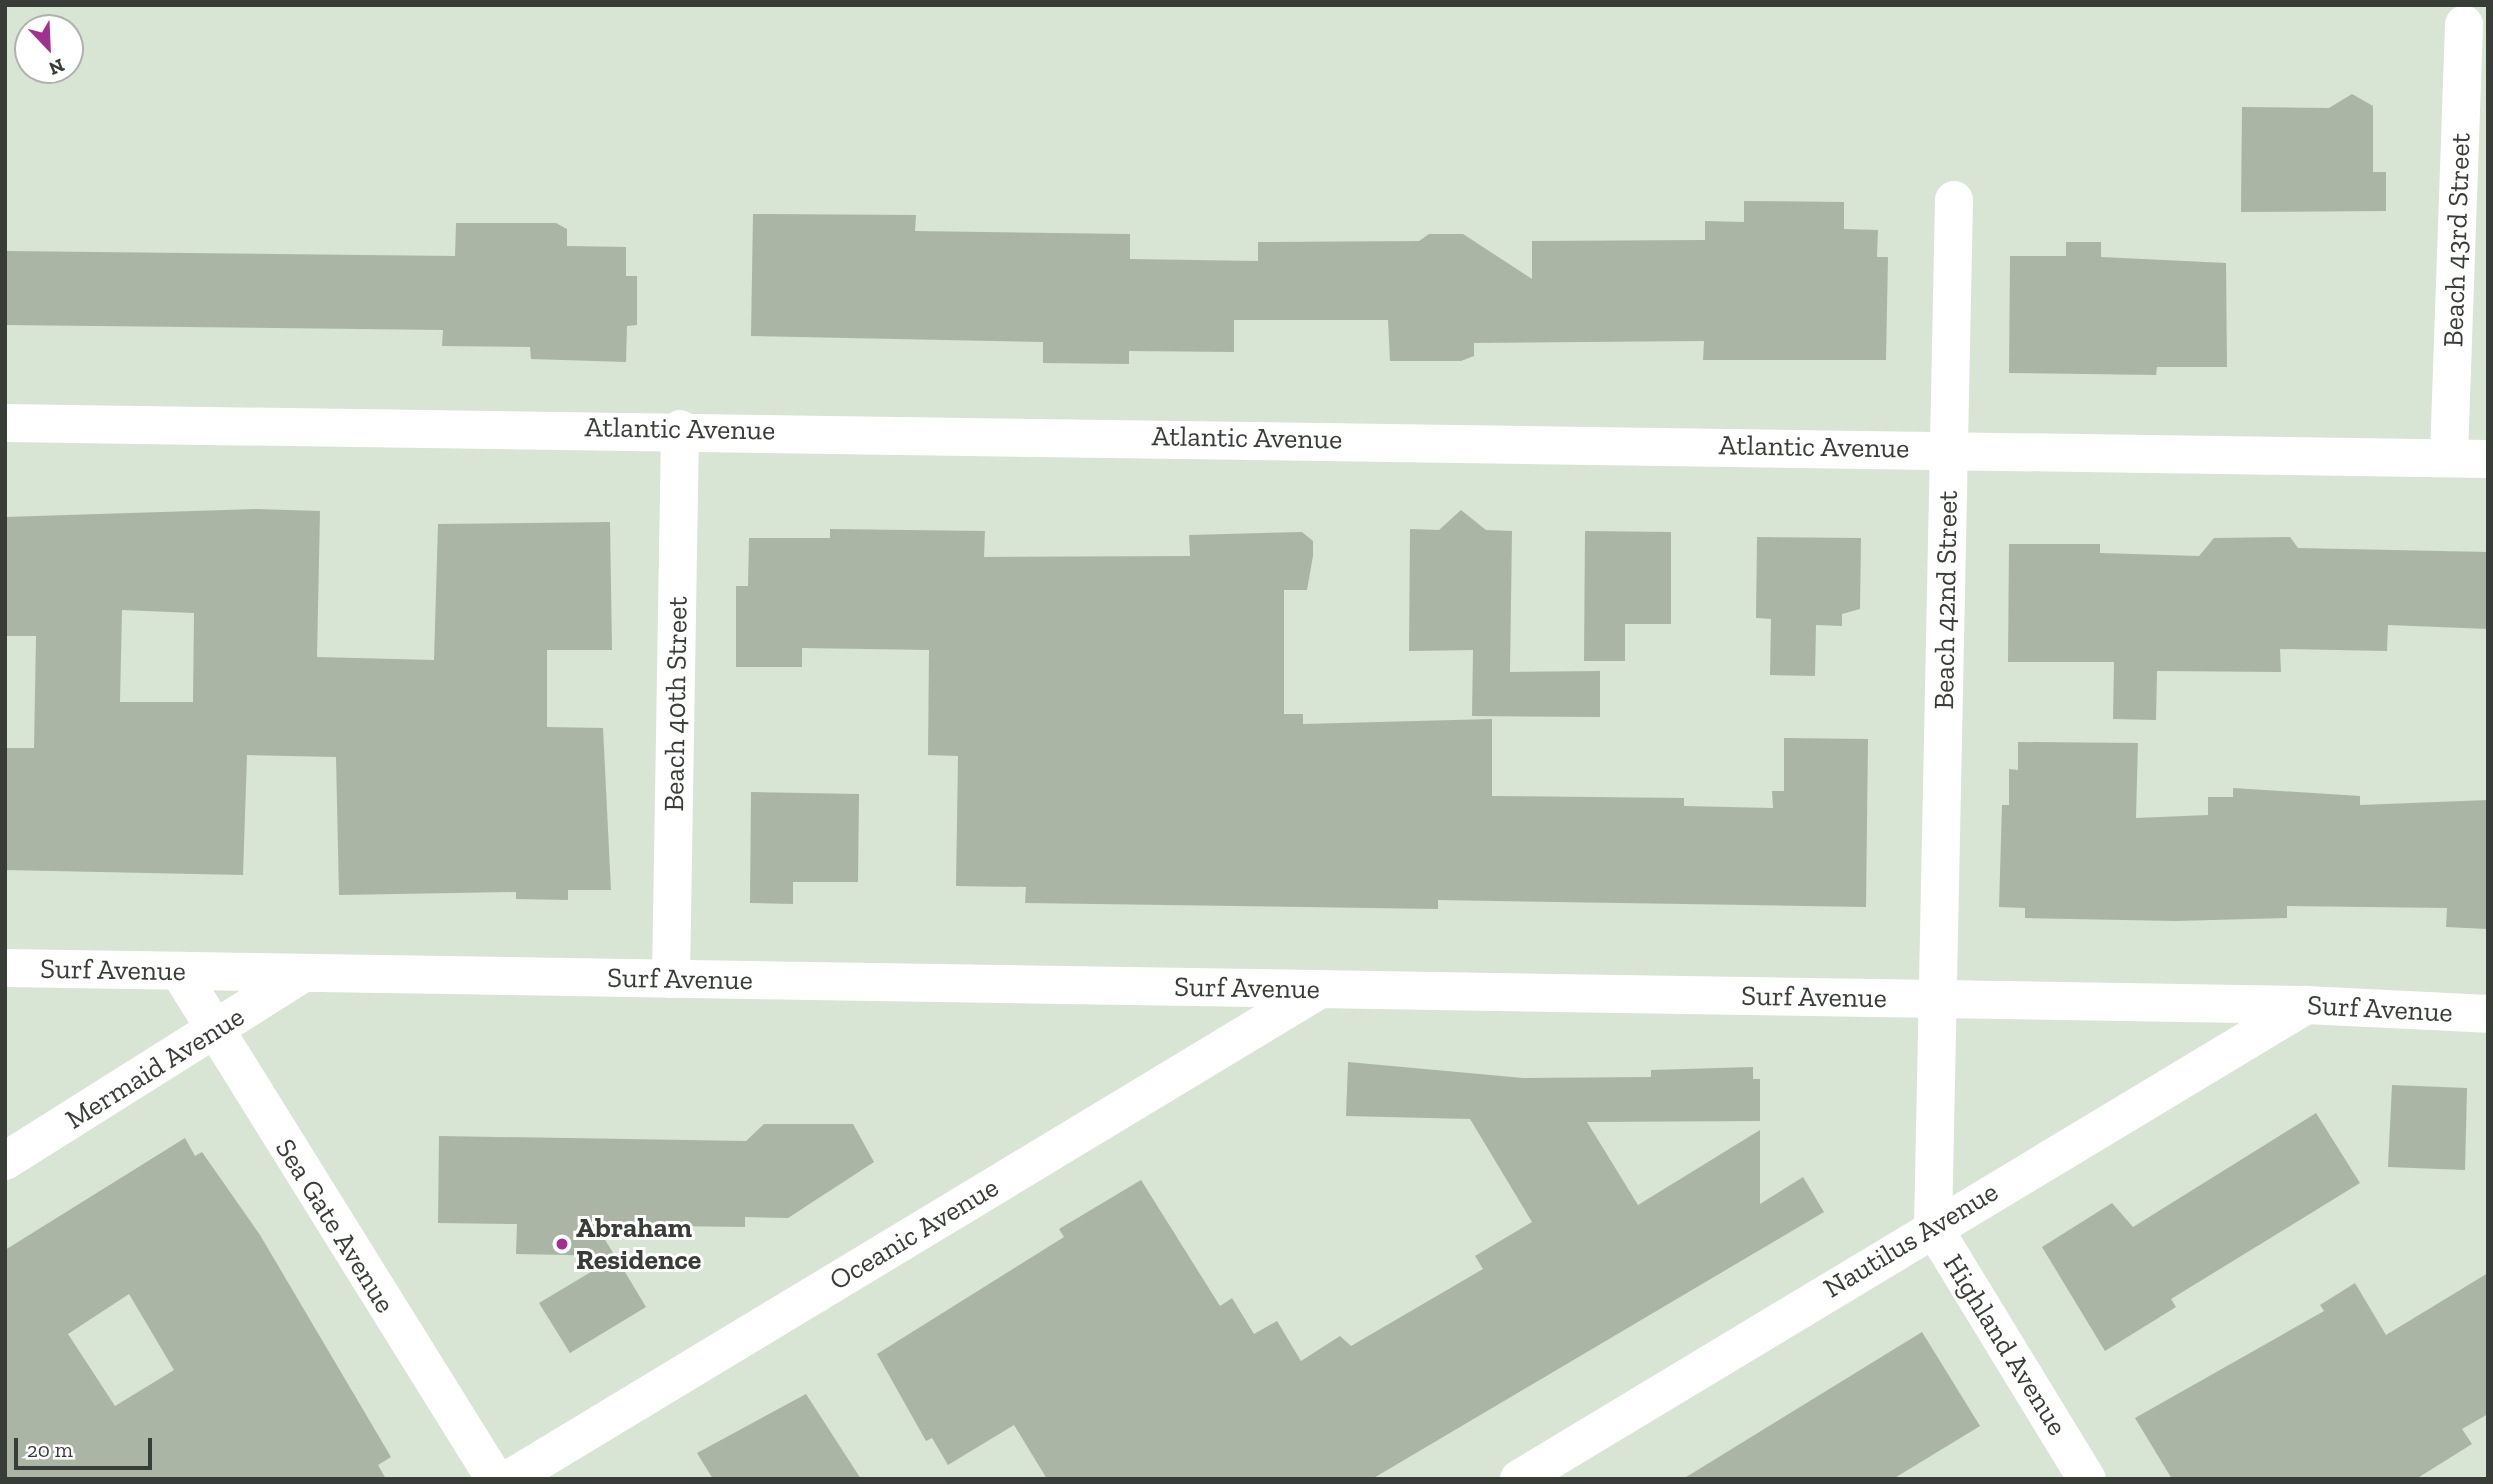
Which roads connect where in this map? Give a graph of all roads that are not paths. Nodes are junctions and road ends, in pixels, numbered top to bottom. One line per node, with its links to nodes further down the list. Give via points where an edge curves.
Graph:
1 (2464, 24): 6 (street, Beach 43rd Street)
2 (1954, 200): 5 (street, Beach 42nd Street)
3 (5, 423): 4 (street, Atlantic Avenue)
4 (680, 429): 5 (street, Atlantic Avenue); 11 (street, Beach 40th Street)
5 (1950, 449): 6 (street, Atlantic Avenue); 13 (street, Beach 42nd Street)
6 (2449, 455): 7 (street, Atlantic Avenue)
7 (2488, 459)
8 (5, 968): 9 (street, Surf Avenue)
9 (179, 971): 10 (street, Surf Avenue); 16 (street, Sea Gate Avenue)
10 (303, 974): 11 (street, Surf Avenue); 16 (street, Mermaid Avenue)
11 (671, 979): 12 (street, Surf Avenue)
12 (1320, 990): 13 (street, Surf Avenue); 20 (street, Oceanic Avenue)
13 (1938, 999): 14 (street, Surf Avenue); 18 (street, Highland Avenue)
14 (2306, 1005): 15 (street, Surf Avenue); 18 (street, Nautilus Avenue)
15 (2488, 1014)
16 (213, 1033): 17 (street, Mermaid Avenue); 19 (street, Sea Gate Avenue)
17 (5, 1161)
18 (1933, 1227): 21 (street, Nautilus Avenue); 22 (street, Highland Avenue)
19 (495, 1479)
20 (509, 1479)
21 (1519, 1479)
22 (2087, 1479)

